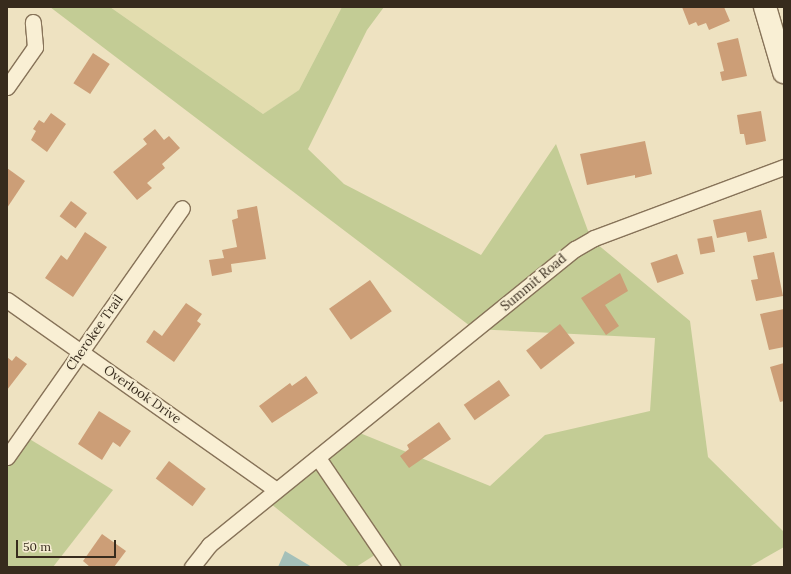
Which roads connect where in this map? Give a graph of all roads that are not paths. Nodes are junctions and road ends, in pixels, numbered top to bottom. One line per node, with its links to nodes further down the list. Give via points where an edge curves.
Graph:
1 (766, 7): 3 (street)
2 (33, 22): 4 (street, via 35,47)
3 (784, 72)
4 (7, 87)
5 (784, 167): 10 (street, Summit Road, via 594,238 576,249)
6 (182, 208): 8 (street, Cherokee Trail)
7 (7, 300): 8 (street, Overlook Drive)
8 (82, 353): 9 (street, Cherokee Trail); 11 (street, Overlook Drive)
9 (7, 458)
10 (318, 458): 11 (street, Summit Road); 13 (street)
11 (276, 490): 12 (street, via 209,545)
12 (192, 567)
13 (392, 567)

